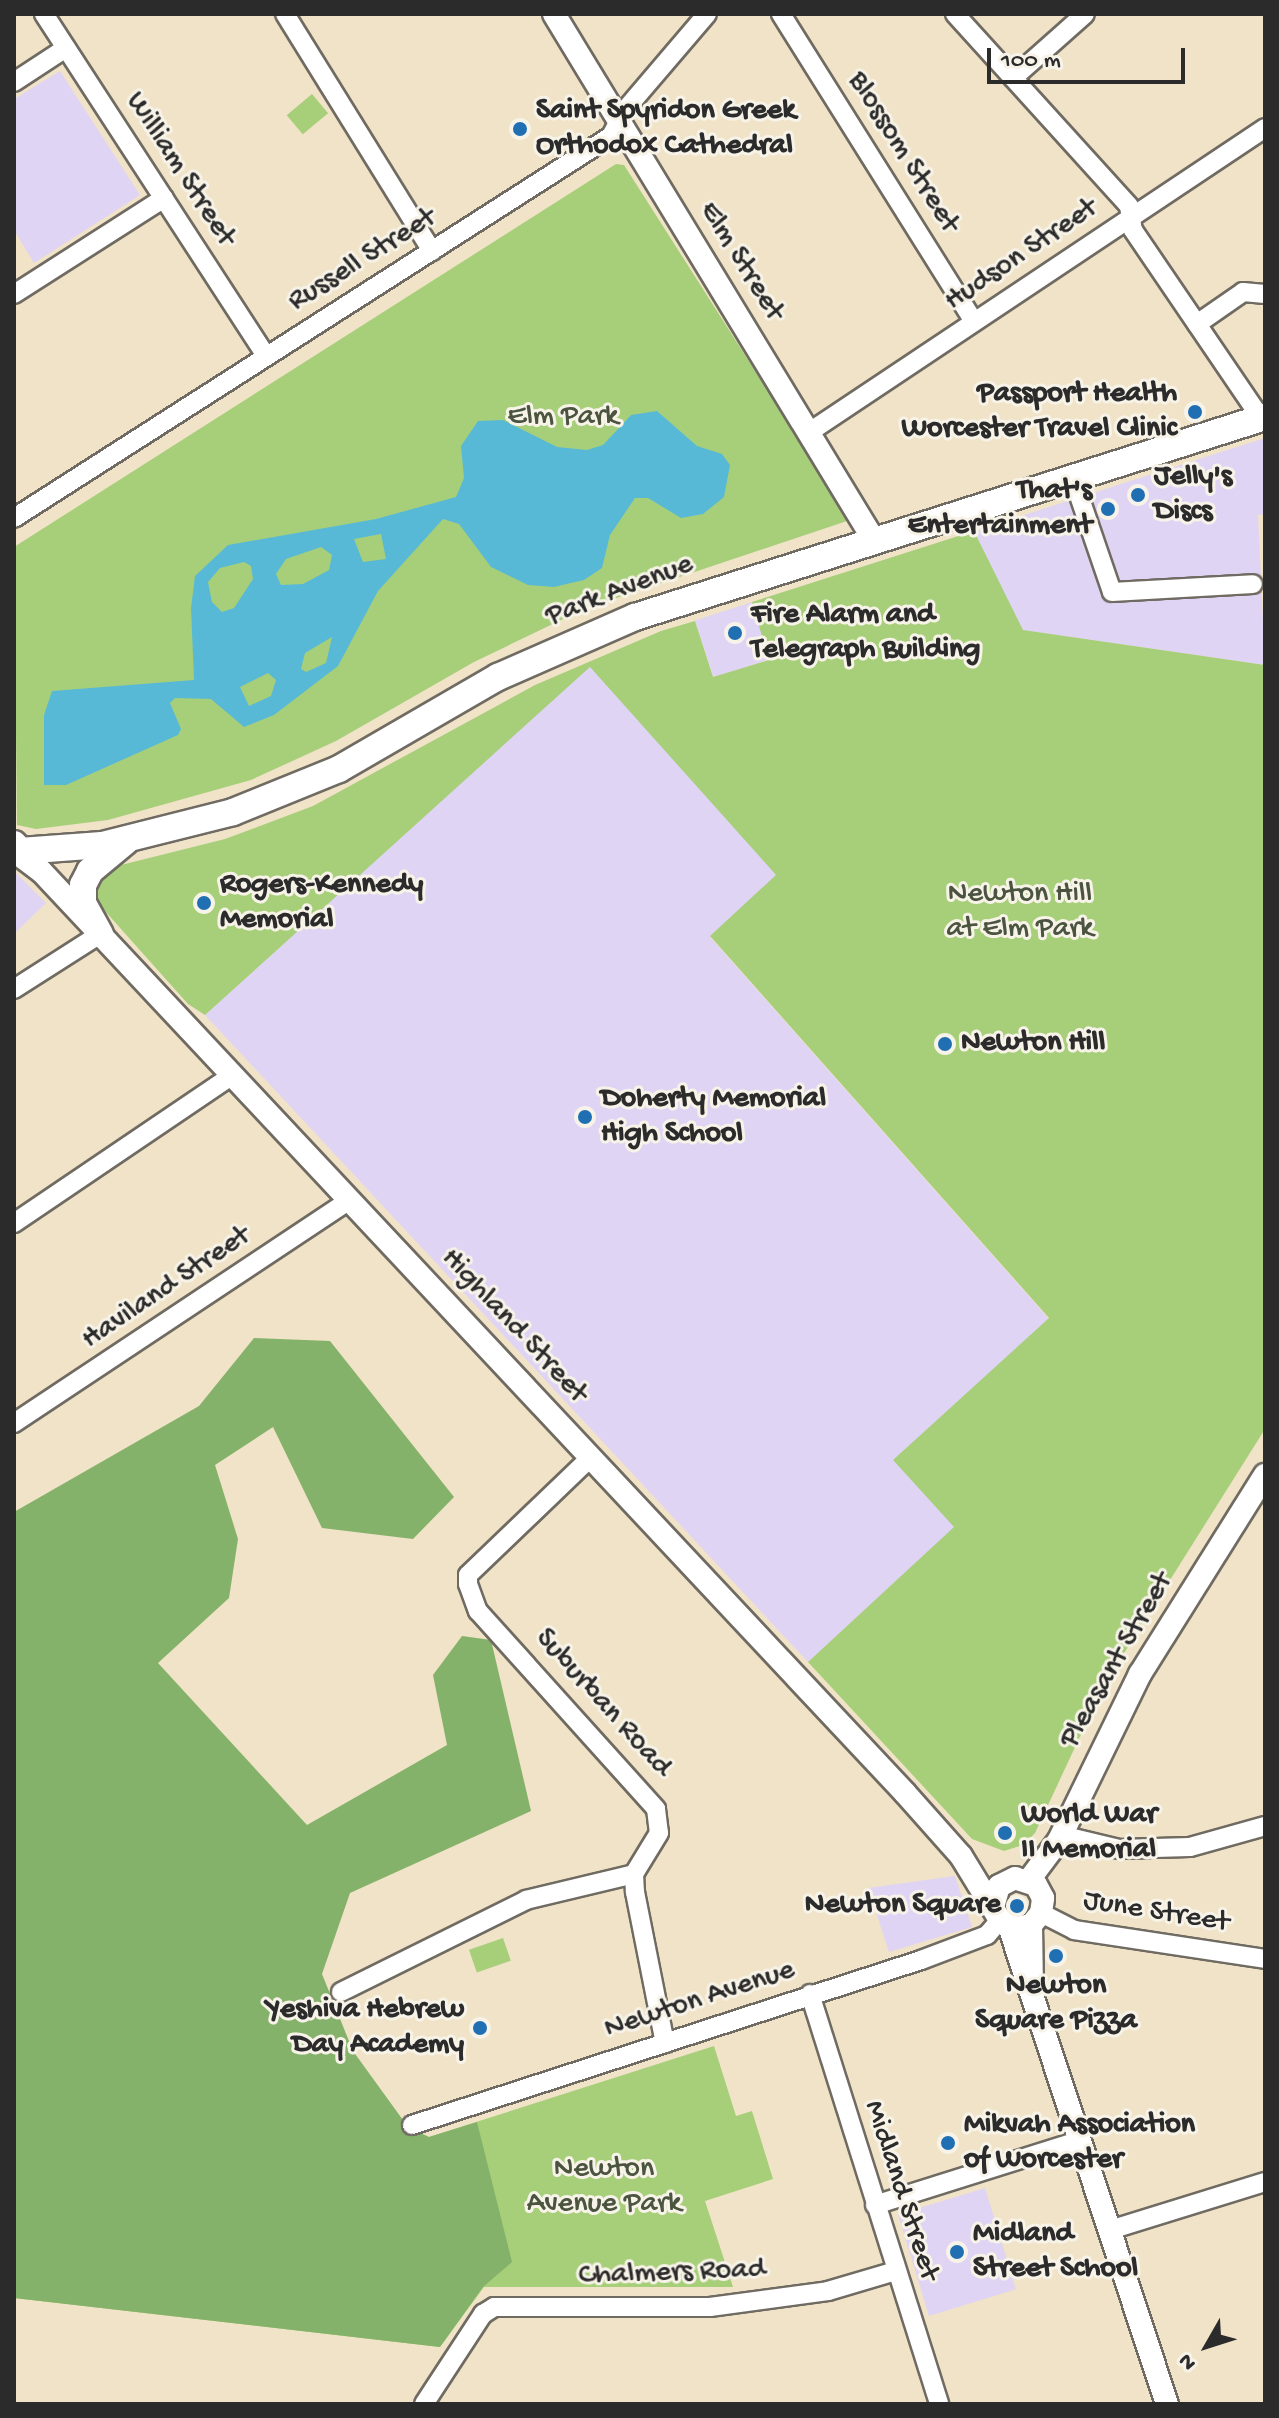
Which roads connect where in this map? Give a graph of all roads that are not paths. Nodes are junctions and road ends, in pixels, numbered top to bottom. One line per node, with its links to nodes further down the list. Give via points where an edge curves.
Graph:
1 (44, 14): 8 (street, William Street)
2 (285, 14): 15 (street)
3 (554, 14): 11 (main road, Elm Street)
4 (707, 14): 11 (street, Russell Street)
5 (781, 14): 18 (street, Blossom Street)
6 (955, 14): 9 (street)
7 (1085, 14): 9 (street)
8 (66, 48): 10 (street); 13 (street, William Street)
9 (1013, 78): 14 (street, via 1129,206)
10 (14, 82)
11 (619, 123): 15 (street, Russell Street, via 611,136); 22 (main road, Elm Street)
12 (1265, 128): 14 (street, Hudson Street)
13 (164, 198): 16 (street); 20 (street, William Street)
14 (1128, 218): 18 (street, Hudson Street); 19 (street)
15 (432, 251): 20 (street, Russell Street)
16 (14, 294)
17 (1265, 294): 19 (street, via 1243,292)
18 (974, 322): 22 (street, Hudson Street)
19 (1197, 324): 21 (street)
20 (266, 356): 24 (street, Russell Street)
21 (1263, 417): 23 (highway, Park Avenue)
22 (811, 431): 25 (main road, Elm Street)
23 (1073, 478): 25 (highway, Park Avenue); 26 (street, via 1112,592)
24 (14, 518)
25 (875, 542): 27 (highway, Park Avenue, via 635,617 517,668 377,750 310,782 209,820)
26 (1253, 584)
27 (127, 840): 28 (highway, Park Avenue); 29 (highway, via 90,871 83,885 83,903)
28 (16, 849): 29 (main road, Highland Street)
29 (100, 934): 30 (street); 31 (main road, Highland Street)
30 (14, 989)
31 (233, 1075): 32 (main road, Highland Street); 33 (street)
32 (350, 1200): 34 (street, Haviland Street); 35 (main road, Highland Street)
33 (14, 1223)
34 (14, 1423)
35 (590, 1458): 39 (main road, Highland Street); 40 (street, Suburban Road, via 468,1575 468,1584 478,1611 652,1802 659,1833)
36 (1265, 1475): 38 (main road, Pleasant Street, via 1140,1674)
37 (1265, 1826): 38 (street, via 1190,1847 1119,1849)
38 (1061, 1835): 41 (main road, Pleasant Street)
39 (961, 1856): 41 (main road, Highland Street); 42 (main road, Highland Street)
40 (634, 1874): 44 (street, via 526,1900); 46 (street, via 636,1912)
41 (1018, 1880): 42 (main road, via 994,1896); 42 (main road, via 1043,1898)
42 (1015, 1918): 43 (street, June Street); 45 (street, Newton Avenue, via 987,1935); 48 (main road, via 1016,1960 1032,1987)
43 (1265, 1959)
44 (341, 1992)
45 (810, 1994): 46 (street, Newton Avenue); 50 (street, Midland Street)
46 (665, 2043): 47 (street, Newton Avenue)
47 (412, 2125)
48 (1081, 2140): 50 (street); 51 (main road)
49 (1265, 2182): 51 (street)
50 (875, 2205): 52 (street, Midland Street)
51 (1110, 2230): 55 (main road)
52 (896, 2271): 53 (street, Chalmers Road, via 828,2291 710,2307 494,2307 483,2314); 54 (street, Midland Street)
53 (424, 2404)
54 (939, 2404)
55 (1167, 2404)

